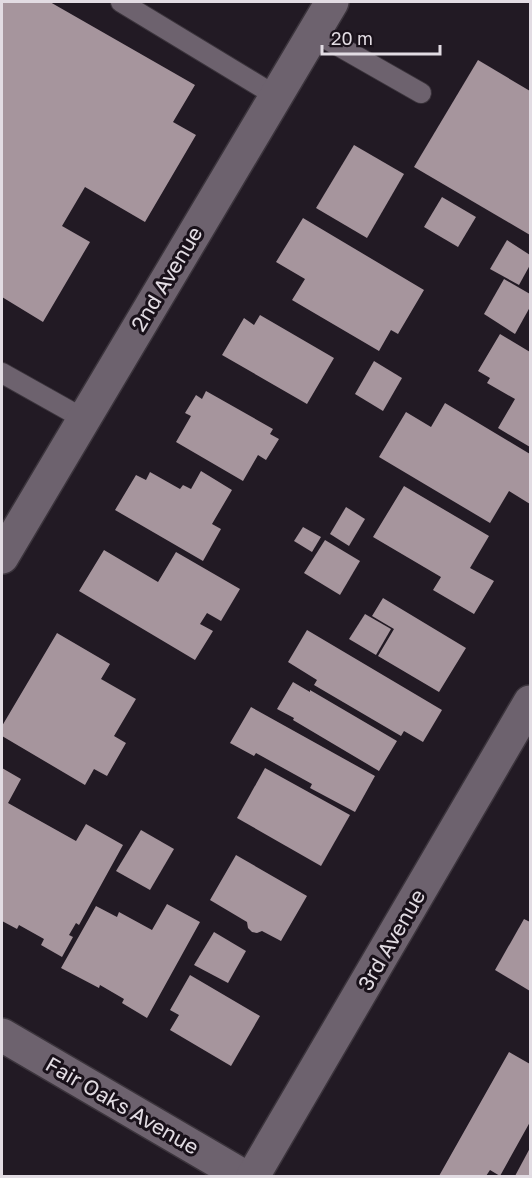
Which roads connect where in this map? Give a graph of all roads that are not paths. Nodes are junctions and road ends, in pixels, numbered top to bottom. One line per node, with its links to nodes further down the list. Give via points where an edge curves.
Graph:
1 (121, 2): 5 (lane)
2 (332, 2): 3 (street, 2nd Avenue)
3 (314, 32): 4 (lane); 5 (street, 2nd Avenue)
4 (421, 93)
5 (276, 96): 7 (street, 2nd Avenue)
6 (2, 373): 7 (lane)
7 (84, 419): 8 (street, 2nd Avenue)
8 (2, 557)
9 (531, 702): 12 (street, 3rd Avenue)
10 (2, 1035): 11 (street, Fair Oaks Avenue)
11 (243, 1176)
12 (253, 1176)

